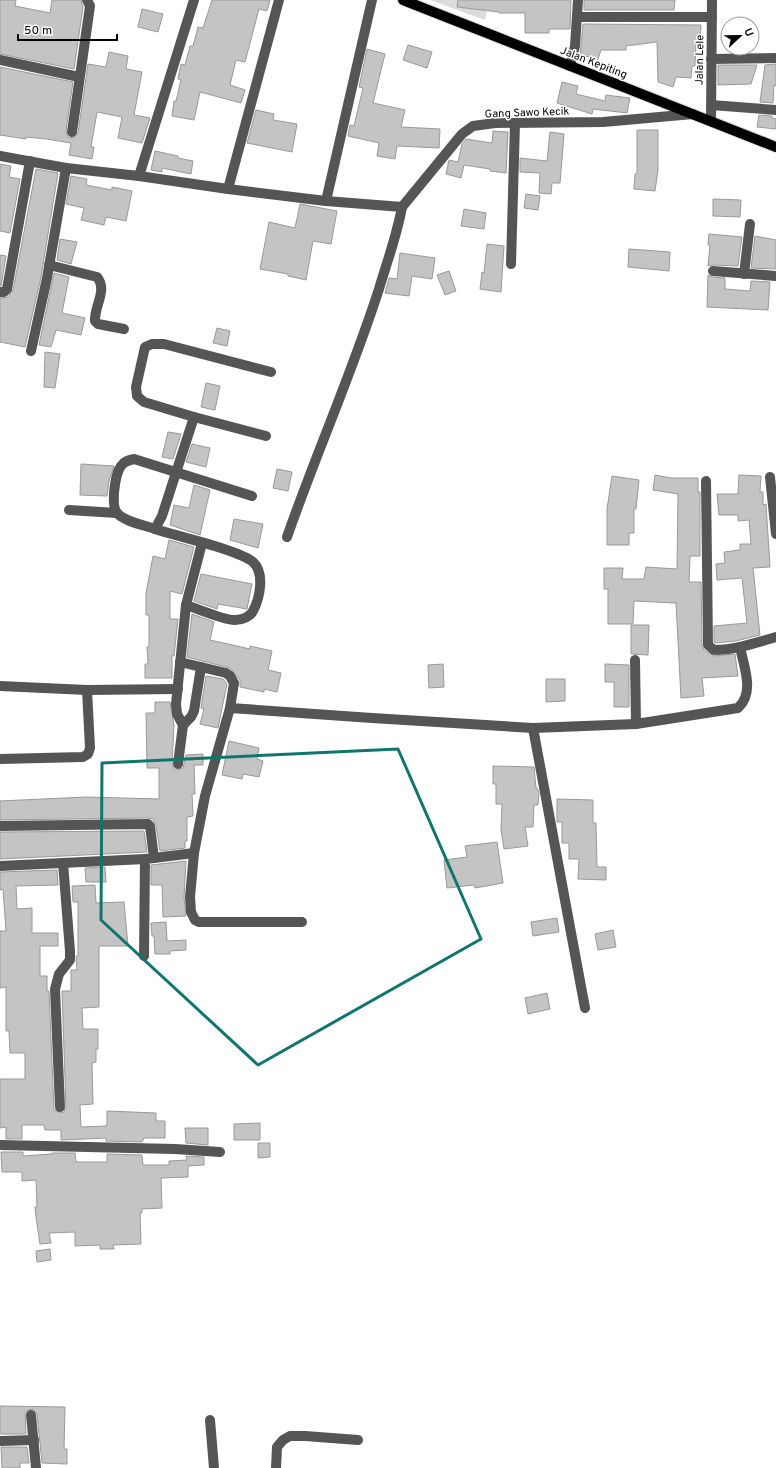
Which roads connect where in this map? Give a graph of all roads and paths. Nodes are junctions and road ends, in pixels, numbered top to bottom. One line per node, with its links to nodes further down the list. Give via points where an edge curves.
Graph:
1 (87, 0): 14 (street, via 90,6)
2 (194, 0): 25 (street)
3 (279, 0): 26 (street)
4 (372, 0): 27 (street)
5 (402, 0): 13 (main road, Jalan Kepiting)
6 (578, 0): 8 (street)
7 (712, 0): 9 (street, Jalan Lele)
8 (578, 17): 9 (street); 13 (street)
9 (712, 18): 11 (street, Jalan Lele)
10 (776, 58): 11 (street)
11 (711, 59): 15 (street, Jalan Lele)
12 (0, 60): 14 (street)
13 (570, 66): 17 (main road, Jalan Kepiting)
14 (79, 77): 20 (street)
15 (711, 105): 16 (street); 18 (street, Jalan Lele)
16 (776, 110)
17 (693, 114): 18 (main road, Jalan Kepiting); 19 (street, Gang Sawo Kecik, via 603,122)
18 (711, 121): 21 (main road, Jalan Kepiting)
19 (515, 123): 28 (street, Gang Sawo Kecik, via 473,126 467,129); 30 (street)
20 (72, 132)
21 (776, 147)
22 (0, 156): 23 (street)
23 (30, 161): 24 (street); 35 (street, via 7,289)
24 (66, 168): 25 (street); 31 (street)
25 (138, 176): 26 (street)
26 (228, 188): 27 (street)
27 (326, 201): 28 (street)
28 (402, 207): 49 (street, via 368,324)
29 (750, 224): 33 (street)
30 (510, 264)
31 (49, 265): 36 (street, via 98,277 102,289 95,321 98,324); 37 (street)
32 (713, 271): 33 (street)
33 (744, 274): 34 (street)
34 (776, 276)
35 (0, 292)
36 (124, 329)
37 (31, 351)
38 (271, 372): 39 (street, via 164,344 145,347 136,387 137,396 144,402)
39 (194, 417): 40 (street); 41 (street)
40 (266, 436)
41 (177, 473): 44 (street); 46 (street, via 134,459 127,461 118,473 113,506); 47 (street)
42 (770, 477): 48 (street)
43 (706, 481): 53 (street, via 708,645 714,650)
44 (252, 496)
45 (69, 510): 46 (street)
46 (117, 513): 47 (street, via 123,518)
47 (155, 529): 50 (street)
48 (776, 534)
49 (287, 537)
50 (202, 543): 51 (street); 51 (street, via 253,562 260,572 261,583 253,612 244,619 233,621)
51 (186, 605): 55 (street)
52 (776, 637): 53 (street)
53 (740, 647): 61 (street, via 748,690 745,700 738,708)
54 (635, 660): 61 (street)
55 (180, 662): 56 (street); 58 (street)
56 (201, 667): 60 (street, via 226,673 233,679); 62 (street, via 194,711)
57 (0, 686): 59 (street)
58 (178, 689): 59 (street); 62 (street, via 176,709)
59 (87, 690): 64 (street, via 90,748 88,754 83,757)
60 (230, 708): 63 (street); 67 (street, via 205,796)
61 (636, 724): 63 (street)
62 (183, 725): 65 (street)
63 (533, 728): 73 (street)
64 (0, 759)
65 (178, 764)
66 (0, 826): 68 (street, via 148,824 151,828)
67 (194, 853): 68 (street); 71 (street, via 190,897 191,912 195,920)
68 (150, 859): 69 (street); 72 (street)
69 (63, 863): 70 (street); 74 (street, via 70,960 59,974 55,989)
70 (0, 866)
71 (302, 922)
72 (144, 956)
73 (585, 1008)
74 (60, 1107)
75 (0, 1145): 76 (street)
76 (220, 1152)
77 (31, 1414): 79 (street)
78 (210, 1420): 83 (street)
79 (34, 1440): 81 (street); 82 (street)
80 (358, 1440): 84 (street, via 290,1436 277,1448)
81 (0, 1441)
82 (36, 1468)
83 (214, 1468)
84 (276, 1468)

